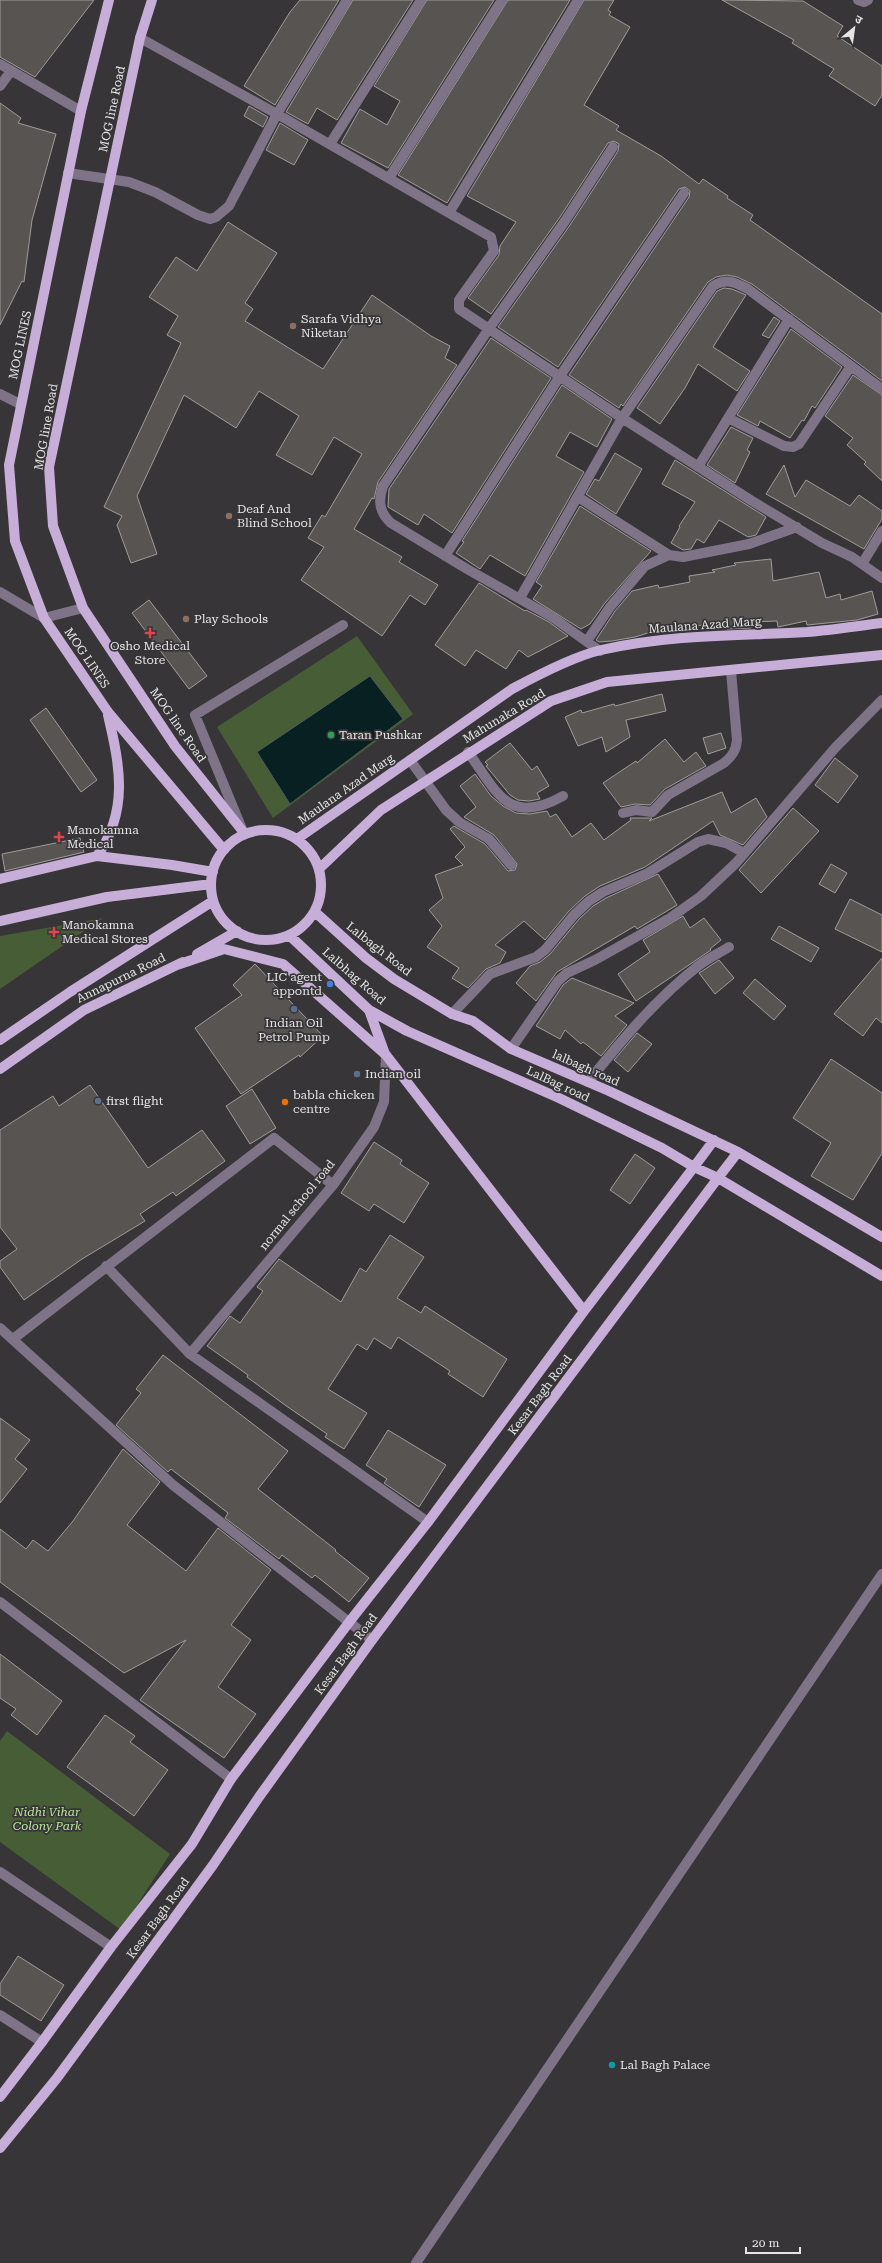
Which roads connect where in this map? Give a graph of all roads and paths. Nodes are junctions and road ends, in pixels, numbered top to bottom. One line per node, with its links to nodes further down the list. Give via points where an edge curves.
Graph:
1 (152, 0): 9 (main road, MOG line Road)
2 (347, 0): 14 (street)
3 (421, 0): 15 (street)
4 (502, 0): 18 (street)
5 (578, 0): 21 (street)
6 (858, 0): 7 (street)
7 (868, 0)
8 (107, 1): 13 (main road, MOG LINES)
9 (140, 38): 14 (street); 19 (main road, MOG line Road)
10 (0, 64): 11 (street)
11 (11, 71): 12 (street); 13 (street)
12 (0, 86)
13 (81, 111): 17 (main road, MOG LINES)
14 (277, 114): 15 (street); 19 (street, via 230,206 216,218 198,215 139,185)
15 (330, 144): 18 (street)
16 (613, 147): 23 (street, via 566,221)
17 (68, 173): 19 (street); 28 (main road, MOG LINES)
18 (389, 178): 21 (street)
19 (109, 180): 41 (main road, MOG line Road, via 49,466 53,526)
20 (684, 193): 25 (street)
21 (450, 213): 23 (street, via 490,237 494,251 459,300 459,309)
22 (789, 319): 24 (street); 29 (street, via 748,290 730,280 722,280 713,286); 30 (street)
23 (488, 330): 25 (street); 35 (street, via 380,494 382,515)
24 (851, 366): 26 (street); 30 (street, via 799,444 793,447 784,446)
25 (560, 376): 29 (street); 35 (street)
26 (882, 389)
27 (0, 394): 28 (street)
28 (20, 404): 42 (main road, MOG LINES, via 9,465 15,541)
29 (622, 418): 31 (street); 32 (street)
30 (728, 418): 31 (street)
31 (698, 467): 33 (street)
32 (578, 497): 36 (street); 40 (street)
33 (797, 527): 36 (street, via 749,544 683,557); 37 (street)
34 (882, 531): 37 (street)
35 (445, 556): 40 (street)
36 (668, 556): 45 (street, via 645,566 629,582)
37 (862, 564): 38 (street)
38 (882, 578)
39 (0, 592): 42 (street)
40 (520, 598): 45 (street)
41 (83, 608): 42 (street); 56 (main road, MOG line Road, via 175,746)
42 (44, 618): 50 (main road, MOG LINES)
43 (882, 623): 46 (main road, Maulana Azad Marg, via 807,632 712,634 654,640)
44 (343, 625): 56 (street, via 194,715)
45 (587, 640): 46 (street)
46 (600, 651): 52 (main road, Maulana Azad Marg, via 532,678 512,689)
47 (882, 655): 48 (main road, Mahunaka Road)
48 (731, 671): 51 (main road, Mahunaka Road, via 607,682 551,701); 55 (street, via 737,740 732,756 668,795 652,812 636,810)
49 (882, 700): 59 (street, via 835,748)
50 (108, 712): 58 (main road, MOG LINES); 60 (main road, via 117,752 120,790 118,808 108,841)
51 (468, 752): 53 (main road, Mahunaka Road); 54 (street, via 502,798 513,806 544,806)
52 (410, 760): 53 (street); 57 (main road, Maulana Azad Marg)
53 (424, 781): 61 (street, via 446,810 459,822 489,839); 62 (main road, Mahunaka Road, via 381,810)
54 (562, 796)
55 (624, 813)
56 (245, 834): 57 (main road, via 262,830 280,832); 58 (main road)
57 (297, 839): 62 (main road, via 310,852)
58 (224, 850): 63 (main road)
59 (744, 854): 74 (street, via 726,843 708,839 698,842 648,873 603,892 574,915 540,954 490,974); 77 (street, via 684,909 595,960 567,973 558,981)
60 (97, 856): 63 (main road, via 172,864); 64 (main road)
61 (511, 865)
62 (319, 869): 67 (main road, via 322,884)
63 (213, 872): 65 (main road)
64 (0, 879)
65 (211, 884): 66 (main road); 68 (main road, via 107,897)
66 (213, 902): 69 (main road); 76 (main road, Annapurna Road, via 70,992)
67 (315, 912): 70 (main road, via 304,926); 74 (main road, Lalbagh Road, via 366,958 394,979)
68 (0, 921)
69 (237, 931): 70 (main road, via 253,938 271,940); 72 (main road, Annapurna Road)
70 (289, 935): 73 (main road, Lalbhag Road)
71 (729, 947): 80 (street, via 699,966 665,996 621,1041)
72 (177, 965): 78 (main road, via 224,949 283,964); 79 (main road, Annapurna Road, via 84,1010)
73 (369, 1010): 75 (main road, Lalbhag Road); 78 (main road)
74 (452, 1014): 77 (main road, lalbagh road, via 473,1021)
75 (407, 1031): 83 (main road, LalBag road, via 559,1098 662,1148)
76 (0, 1040)
77 (512, 1049): 80 (main road, lalbagh road)
78 (386, 1056): 85 (street, normal school road, via 384,1102 374,1127); 89 (main road)
79 (0, 1069)
80 (588, 1082): 81 (main road, lalbagh road)
81 (714, 1140): 82 (main road, lalbagh road); 83 (main road, Kesar Bagh Road)
82 (738, 1152): 84 (main road, Kesar Bagh Road); 86 (main road)
83 (694, 1167): 84 (main road, LalBag road); 89 (main road, Kesar Bagh Road)
84 (718, 1178): 88 (main road); 97 (main road, Kesar Bagh Road)
85 (333, 1185): 87 (street, via 274,1138); 92 (street, normal school road)
86 (882, 1237)
87 (106, 1266): 91 (street, via 60,1305); 92 (street)
88 (882, 1276)
89 (584, 1311): 93 (main road, Kesar Bagh Road)
90 (0, 1328): 91 (street)
91 (12, 1339): 96 (street, via 173,1485 300,1586)
92 (190, 1354): 93 (street)
93 (428, 1522): 96 (main road, Kesar Bagh Road)
94 (882, 1574): 105 (street)
95 (0, 1602): 98 (street)
96 (350, 1621): 97 (street); 98 (main road, Kesar Bagh Road)
97 (372, 1640): 104 (main road, Kesar Bagh Road, via 62,2072)
98 (231, 1779): 100 (main road, Kesar Bagh Road, via 192,1844)
99 (0, 1872): 100 (street)
100 (111, 1948): 102 (main road, Kesar Bagh Road)
101 (0, 2015): 102 (street)
102 (42, 2042): 103 (main road, Kesar Bagh Road)
103 (0, 2097)
104 (0, 2148)
105 (416, 2263)

